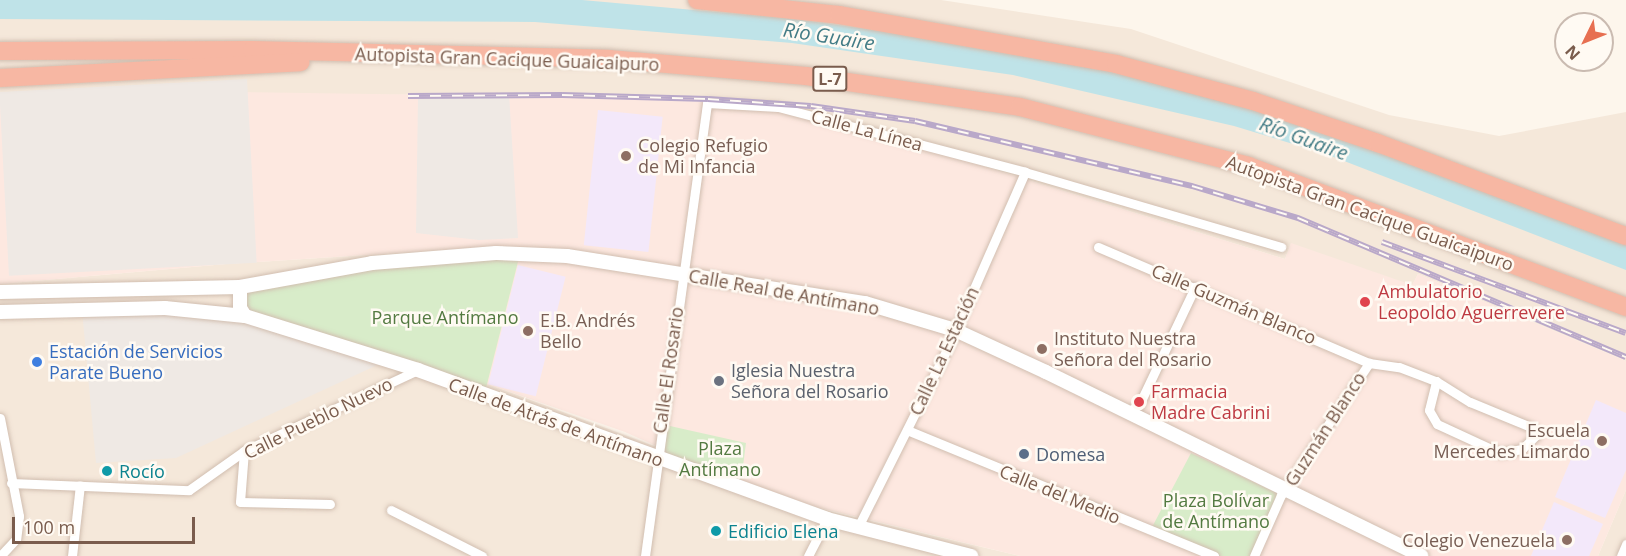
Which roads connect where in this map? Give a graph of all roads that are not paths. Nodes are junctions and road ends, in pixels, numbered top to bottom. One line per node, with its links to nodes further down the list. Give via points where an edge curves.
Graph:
1 (697, 0): 7 (highway, via 839,15 1116,64 1253,101 1367,139)
2 (0, 51): 3 (highway, Autopista Gran Cacique Guaicaipuro / L-7, via 252,50)
3 (406, 56): 4 (highway); 15 (highway, Autopista Gran Cacique Guaicaipuro / L-7, via 618,60 806,76 1020,107 1249,166)
4 (0, 78)
5 (707, 103): 6 (street, Calle La Línea, via 778,107); 10 (street, Calle El Rosario)
6 (1025, 172): 9 (street, Calle La Línea); 19 (street, Calle La Estación)
7 (1626, 236)
8 (1098, 247): 12 (street, Calle Guzmán Blanco)
9 (1281, 247)
10 (681, 275): 11 (street, Calle Real de Antímano, via 567,256 496,253 372,263); 19 (street, Calle Real de Antímano, via 865,303); 27 (street, Calle El Rosario)
11 (240, 287): 13 (street, Calle Real de Antímano); 18 (street, via 240,308)
12 (1195, 287): 20 (street, Calle Guzmán Blanco); 23 (street)
13 (164, 289): 14 (street, Calle Real de Antímano); 16 (street, via 170,297)
14 (0, 292)
15 (1626, 307)
16 (165, 308): 17 (street, Calle de Atrás de Antímano); 18 (street, Calle de Atrás de Antímano)
17 (0, 312)
18 (245, 316): 21 (street, Calle de Atrás de Antímano)
19 (955, 330): 23 (street, Calle Real de Antímano); 25 (street, Calle La Estación)
20 (1369, 363): 22 (street, Calle Guzmán Blanco, via 1399,367); 30 (street, Guzmán Blanco)
21 (418, 370): 26 (street, Calle Pueblo Nuevo); 27 (street, Calle de Atrás de Antímano)
22 (1436, 381): 22 (street, Calle Guzmán Blanco, via 1470,402 1533,428 1536,435 1522,449 1500,453 1437,424 1429,410)
23 (1129, 413): 30 (street, Calle Real de Antímano)
24 (0, 418): 28 (street)
25 (907, 430): 34 (street, Calle La Estación); 42 (street, Calle del Medio)
26 (244, 451): 29 (street, Calle Pueblo Nuevo, via 189,490); 31 (street, via 240,502)
27 (656, 459): 33 (street, Calle de Atrás de Antímano); 39 (street, Calle El Rosario)
28 (11, 483): 29 (street, Calle Pueblo Nuevo); 36 (street, via 19,516 16,539)
29 (80, 485): 37 (street)
30 (1284, 492): 43 (street, Guzmán Blanco); 44 (street, Calle Real de Antímano)
31 (330, 504)
32 (391, 510): 38 (street)
33 (827, 519): 34 (street, Calle de Atrás de Antímano); 40 (street)
34 (858, 527): 41 (street, Calle de Atrás de Antímano)
35 (1626, 544): 45 (street)
36 (0, 556)
37 (72, 556)
38 (482, 556)
39 (645, 556)
40 (808, 556)
41 (971, 556)
42 (1214, 556)
43 (1254, 556)
44 (1421, 556)
45 (1621, 556)

